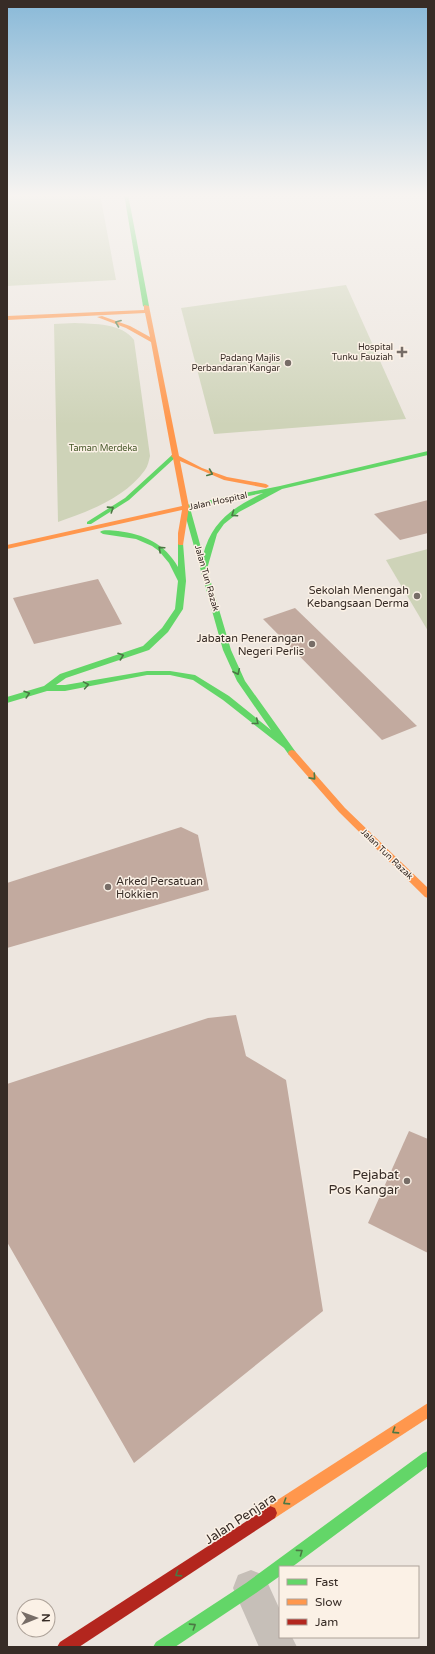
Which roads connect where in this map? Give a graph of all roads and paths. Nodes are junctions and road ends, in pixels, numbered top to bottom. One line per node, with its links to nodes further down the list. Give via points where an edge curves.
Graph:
1 (140, 271): 2 (main road, Jalan Tun Razak)
2 (142, 279): 3 (main road); 5 (main road, Jalan Tun Razak)
3 (134, 293)
4 (122, 302): 6 (main road)
5 (147, 310): 6 (main road); 8 (main road, Jalan Tun Razak)
6 (81, 314): 7 (main road); 8 (main road, one-way to 6, via 119,322)
7 (7, 318)
8 (152, 341): 10 (main road, Jalan Tun Razak)
9 (428, 453): 11 (main road, Jalan Hospital)
10 (174, 456): 11 (main road, one-way to 11, via 226,479); 12 (main road, Jalan Tun Razak); 13 (main road, one-way to 10, via 127,499)
11 (280, 488): 12 (main road, Jalan Hospital); 15 (main road, one-way to 15, via 248,504 216,529)
12 (186, 507): 13 (main road, Jalan Hospital); 15 (main road, Jalan Tun Razak); 16 (main road, via 181,533)
13 (78, 531): 14 (main road, Jalan Hospital); 16 (main road, one-way to 13, via 167,555 153,542 130,534)
14 (7, 547)
15 (204, 568): 19 (main road, Jalan Tun Razak, one-way to 19, via 226,650 241,681)
16 (182, 581): 17 (main road, one-way to 16, via 63,676 146,648 165,630 178,609)
17 (47, 688): 18 (main road, one-way to 17); 19 (main road, one-way to 19, via 65,688 147,673 170,673 195,678 226,698)
18 (7, 700)
19 (286, 746): 20 (main road, Jalan Tun Razak, one-way to 20, via 342,810)
20 (428, 894)
21 (428, 1410): 26 (main road, Jalan Penjara, one-way to 26)
22 (428, 1458): 23 (main road, one-way to 22)
23 (281, 1566)
24 (279, 1567): 25 (main road, one-way to 24)
25 (251, 1588): 27 (main road, one-way to 25); 28 (street)
26 (65, 1647)
27 (161, 1647)
28 (278, 1647)

